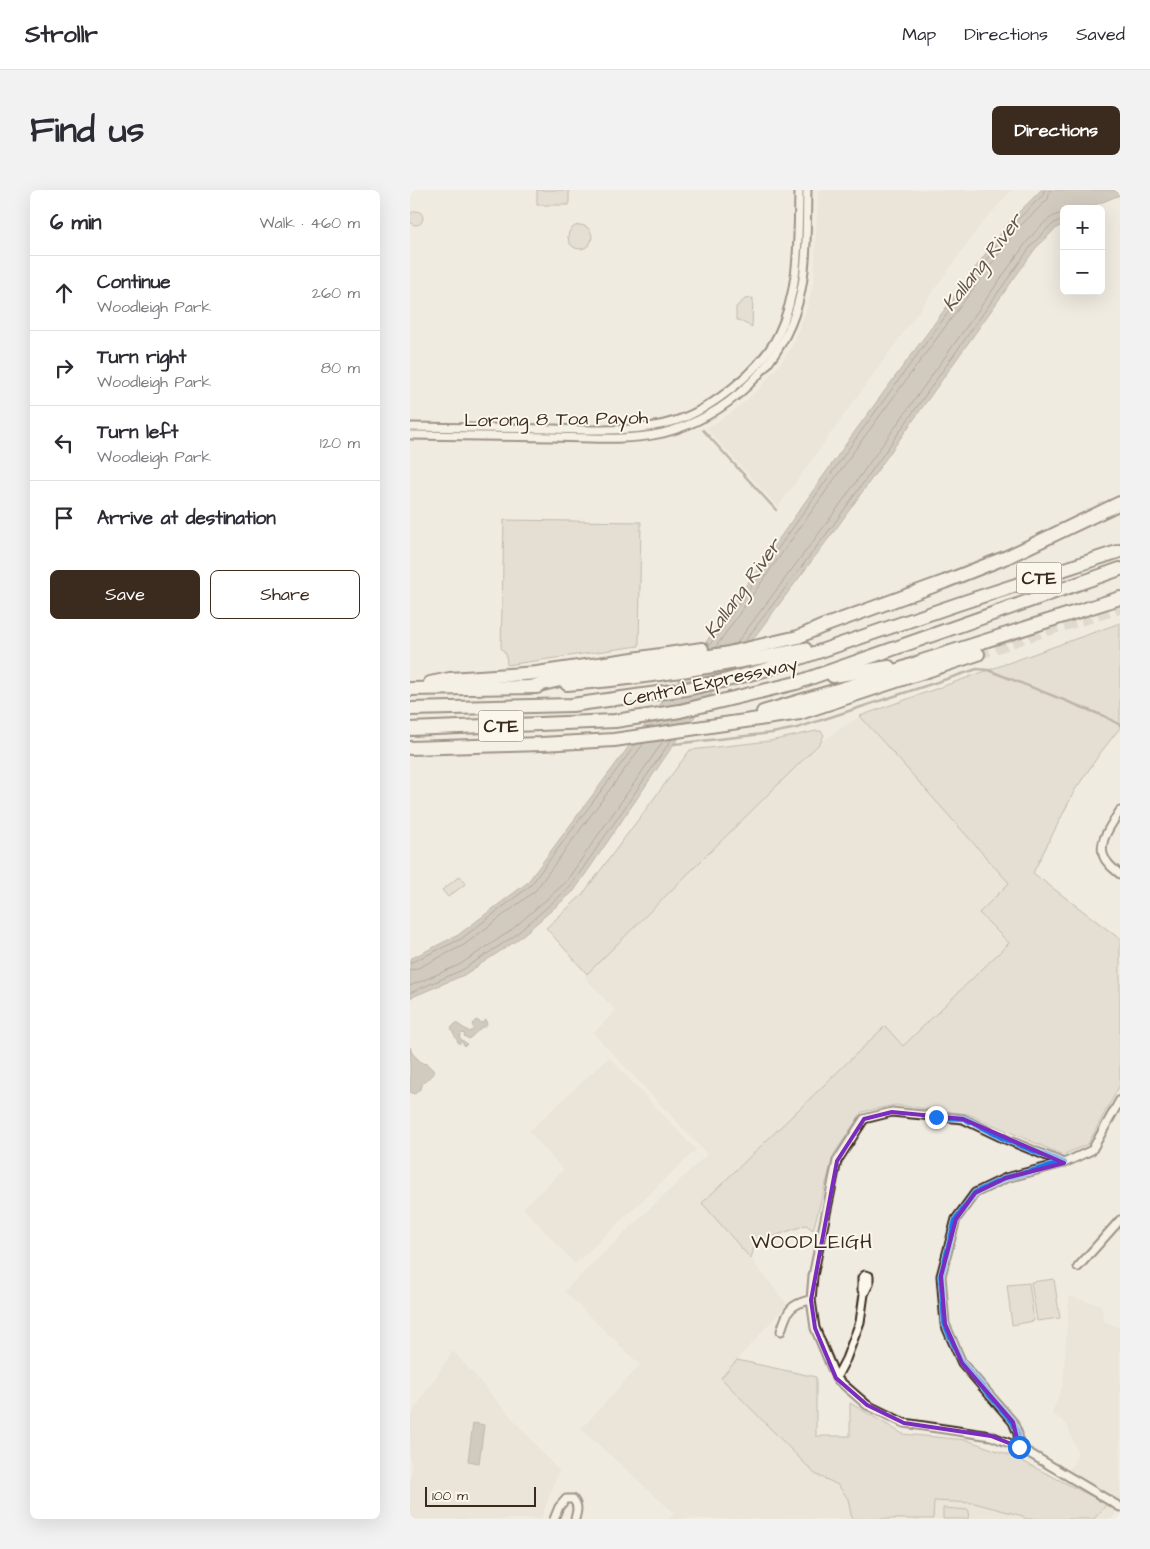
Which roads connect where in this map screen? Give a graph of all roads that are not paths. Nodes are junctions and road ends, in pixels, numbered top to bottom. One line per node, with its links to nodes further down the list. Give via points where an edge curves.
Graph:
1 (799, 190): 3 (street, Lorong 8 Toa Payoh, via 794,283 778,335 744,377 701,410 674,422 607,430)
2 (808, 190): 4 (street, Lorong 8 Toa Payoh, via 804,271 794,316 766,365 744,389 709,414 687,425 647,436)
3 (410, 427)
4 (410, 435)
5 (1120, 503): 12 (highway, via 998,560 821,627 774,640)
6 (1120, 551): 9 (highway, Central Expressway / CTE)
7 (1120, 569): 13 (highway, Central Expressway / CTE)
8 (1120, 598): 11 (highway)
9 (852, 640): 12 (highway, via 760,658); 15 (highway, Central Expressway / CTE, via 768,669 686,689 545,707)
10 (978, 654): 16 (highway, via 800,713)
11 (922, 661): 13 (highway); 16 (highway, via 871,680)
12 (615, 670): 14 (highway, via 556,670 450,679); 14 (highway, via 524,688)
13 (796, 683): 17 (highway, Central Expressway / CTE, via 680,711 615,721)
14 (410, 688)
15 (410, 710)
16 (720, 723): 18 (highway, via 614,740)
17 (410, 729)
18 (410, 748)
19 (1120, 811): 20 (street, via 1106,834 1102,850 1107,862)
20 (1120, 874)
21 (1120, 1100): 22 (street, via 1092,1150)
22 (1064, 1163): 26 (street, via 964,1118 892,1112 864,1119 838,1162); 29 (street, via 1006,1178 975,1193 956,1219 941,1276 945,1324 962,1363 1013,1422)
23 (1120, 1220): 24 (street)
24 (1078, 1267)
25 (864, 1294): 28 (street, via 860,1322)
26 (810, 1300): 27 (street, via 787,1312); 28 (street, via 815,1328)
27 (781, 1331)
28 (836, 1378): 29 (street, via 868,1405 904,1423 991,1436)
29 (1019, 1447): 30 (street)
30 (1120, 1507)
31 (554, 1519): 32 (street, via 566,1499 573,1499 576,1504)
32 (575, 1519)

